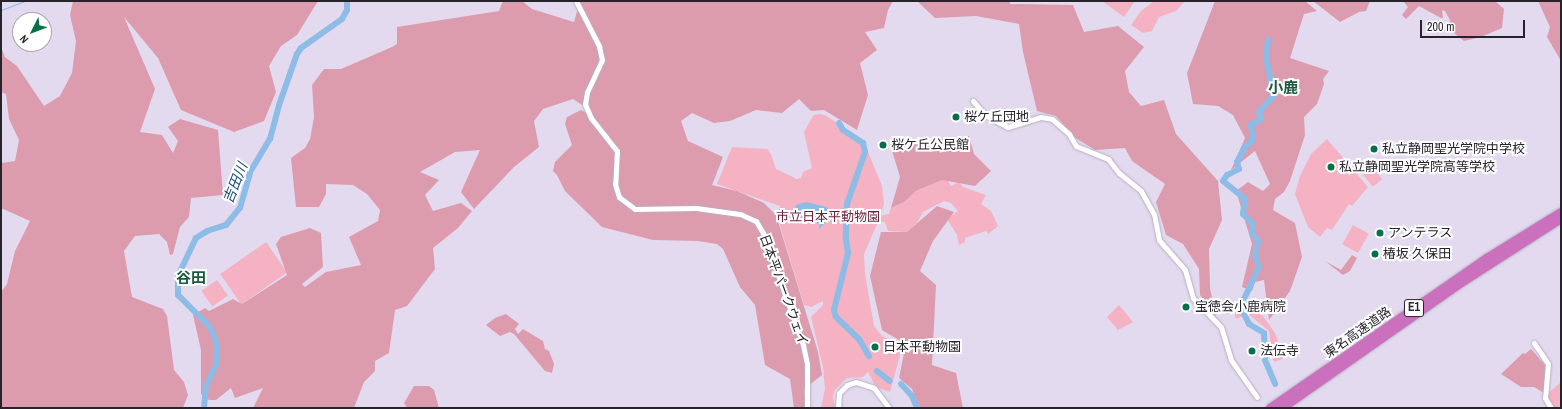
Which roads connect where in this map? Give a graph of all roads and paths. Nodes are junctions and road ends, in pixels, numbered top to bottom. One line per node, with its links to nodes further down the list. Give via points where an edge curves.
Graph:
1 (576, 1): 7 (street, 日本平パークウェイ, via 599,46 602,60 587,92 585,104 591,118 617,151 615,184 619,197 635,209 696,208 740,214 756,222 763,233 803,345 807,364)
2 (973, 101): 6 (street, via 985,115 1008,127 1040,117 1052,119 1069,134 1076,146 1108,158 1119,173 1141,191 1154,214 1159,240 1186,270 1193,298 1221,327 1231,360)
3 (1561, 212): 10 (highway, 東名高速道路 / E1, via 1487,258)
4 (1561, 219): 11 (highway, 東名高速道路 / E1, via 1457,286)
5 (1534, 343): 12 (street, via 1548,364 1545,398)
6 (1257, 397)
7 (807, 408)
8 (838, 408): 9 (street, via 839,393 847,385 856,382 874,388)
9 (889, 408)
10 (1270, 408)
11 (1283, 408)
12 (1551, 408)

